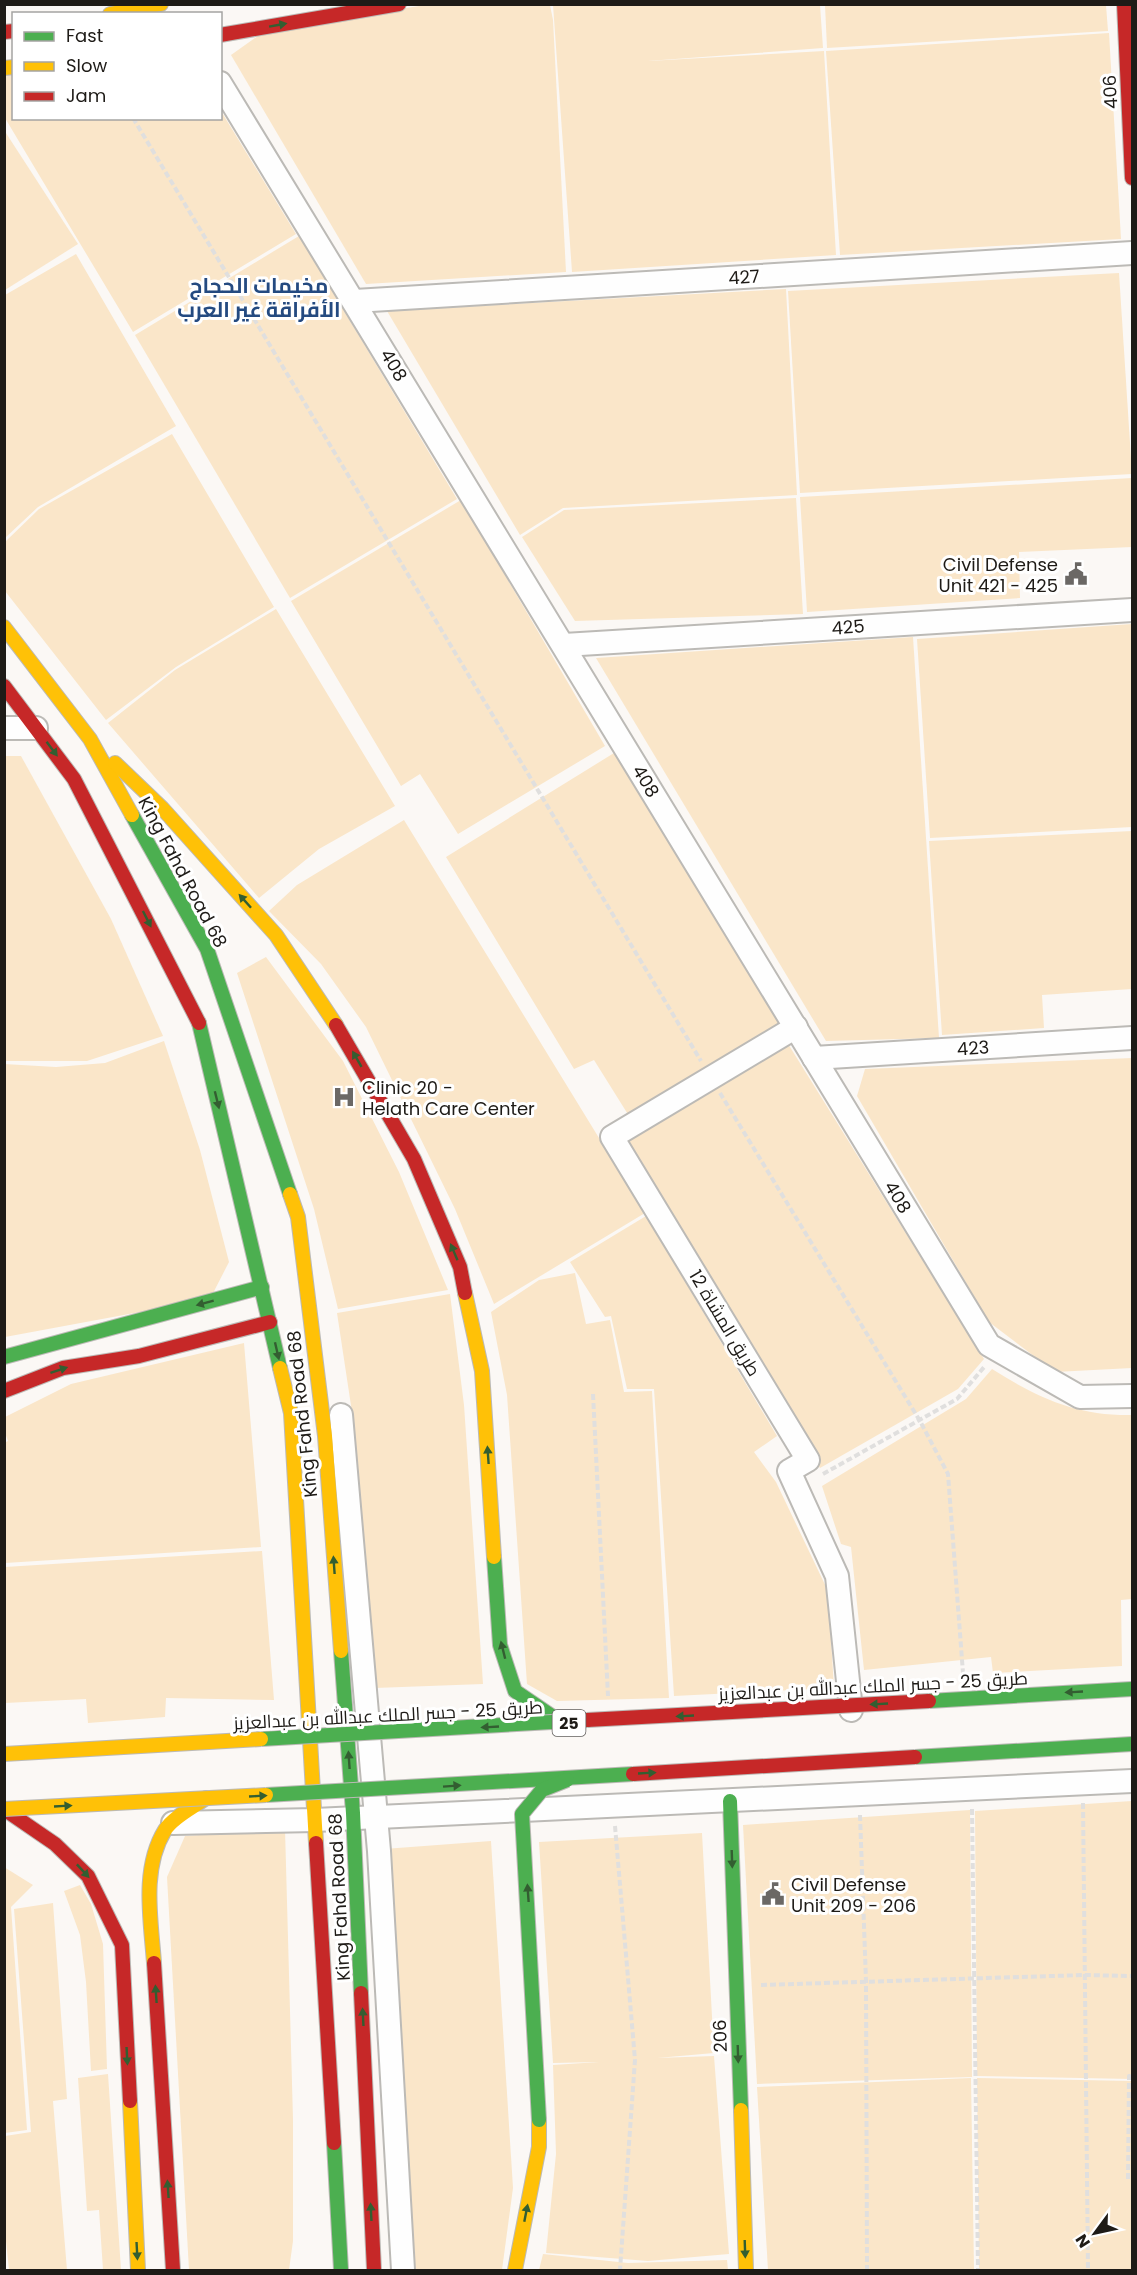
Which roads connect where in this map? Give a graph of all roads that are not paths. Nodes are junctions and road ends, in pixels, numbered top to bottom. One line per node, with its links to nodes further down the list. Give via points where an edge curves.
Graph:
1 (161, 4): 4 (main road)
2 (399, 4): 5 (main road, one-way to 2)
3 (1124, 4): 7 (main road, 406)
4 (120, 12)
5 (222, 35)
6 (222, 86): 9 (street, 408)
7 (1132, 178)
8 (1132, 253): 9 (street, 427)
9 (355, 301): 12 (street, 408)
10 (1132, 610): 12 (street, 425)
11 (4, 627): 16 (main road, King Fahd Road 68)
12 (564, 645): 17 (street, 408)
13 (4, 686): 15 (main road, King Fahd Road 68)
14 (4, 728): 15 (street)
15 (36, 728): 20 (main road, King Fahd Road 68, one-way to 20, via 75,779 197,1016)
16 (90, 739): 28 (main road, one-way to 16, via 515,1691 500,1645 482,1371 460,1267 414,1160 334,1021 276,935 162,808); 37 (main road, King Fahd Road 68, one-way to 16, via 325,1436 298,1217 207,950)
17 (796, 1027): 19 (street, 408); 27 (street, طريق المشاة 12, via 612,1137 808,1460 789,1471 837,1576)
18 (1132, 1038): 19 (street, 423)
19 (814, 1058): 24 (street, 408, via 989,1346 1080,1397)
20 (262, 1287): 21 (main road, King Fahd Road 68); 22 (main road, one-way to 22)
21 (270, 1322): 23 (main road, one-way to 21, via 63,1368 139,1356); 38 (main road, King Fahd Road 68, one-way to 38, via 291,1413)
22 (4, 1357)
23 (4, 1391)
24 (1132, 1396)
25 (340, 1415): 46 (street, via 380,1851)
26 (1132, 1689): 28 (main road, طريق 25 - جسر الملك عبدالله بن عبدالعزيز / 25, one-way to 28, bridge)
27 (851, 1710)
28 (562, 1723): 30 (main road, طريق 25 - جسر الملك عبدالله بن عبدالعزيز / 25, one-way to 30, bridge)
29 (1132, 1744): 31 (main road, one-way to 29, bridge)
30 (4, 1754)
31 (573, 1777): 33 (main road, one-way to 31, bridge); 47 (main road, one-way to 31, bridge, via 539,2147 522,1814 542,1790)
32 (1132, 1781): 34 (street)
33 (206, 1798): 35 (main road, one-way to 33, bridge); 39 (main road)
34 (730, 1801): 36 (street); 49 (main road, 206, one-way to 49)
35 (4, 1809): 42 (main road, one-way to 42, via 55,1844 88,1876 122,1946)
36 (536, 1809): 37 (street); 48 (street, via 550,2153)
37 (354, 1818): 38 (street); 45 (main road, King Fahd Road 68, one-way to 37)
38 (315, 1820): 39 (street); 40 (main road, King Fahd Road 68)
39 (173, 1823): 43 (main road, one-way to 39, via 148,1883 155,1854 166,1828)
40 (339, 2232): 41 (main road); 44 (main road, King Fahd Road 68)
41 (328, 2251)
42 (138, 2271)
43 (173, 2271)
44 (341, 2271)
45 (374, 2271)
46 (403, 2271)
47 (515, 2271)
48 (527, 2271)
49 (746, 2271)

